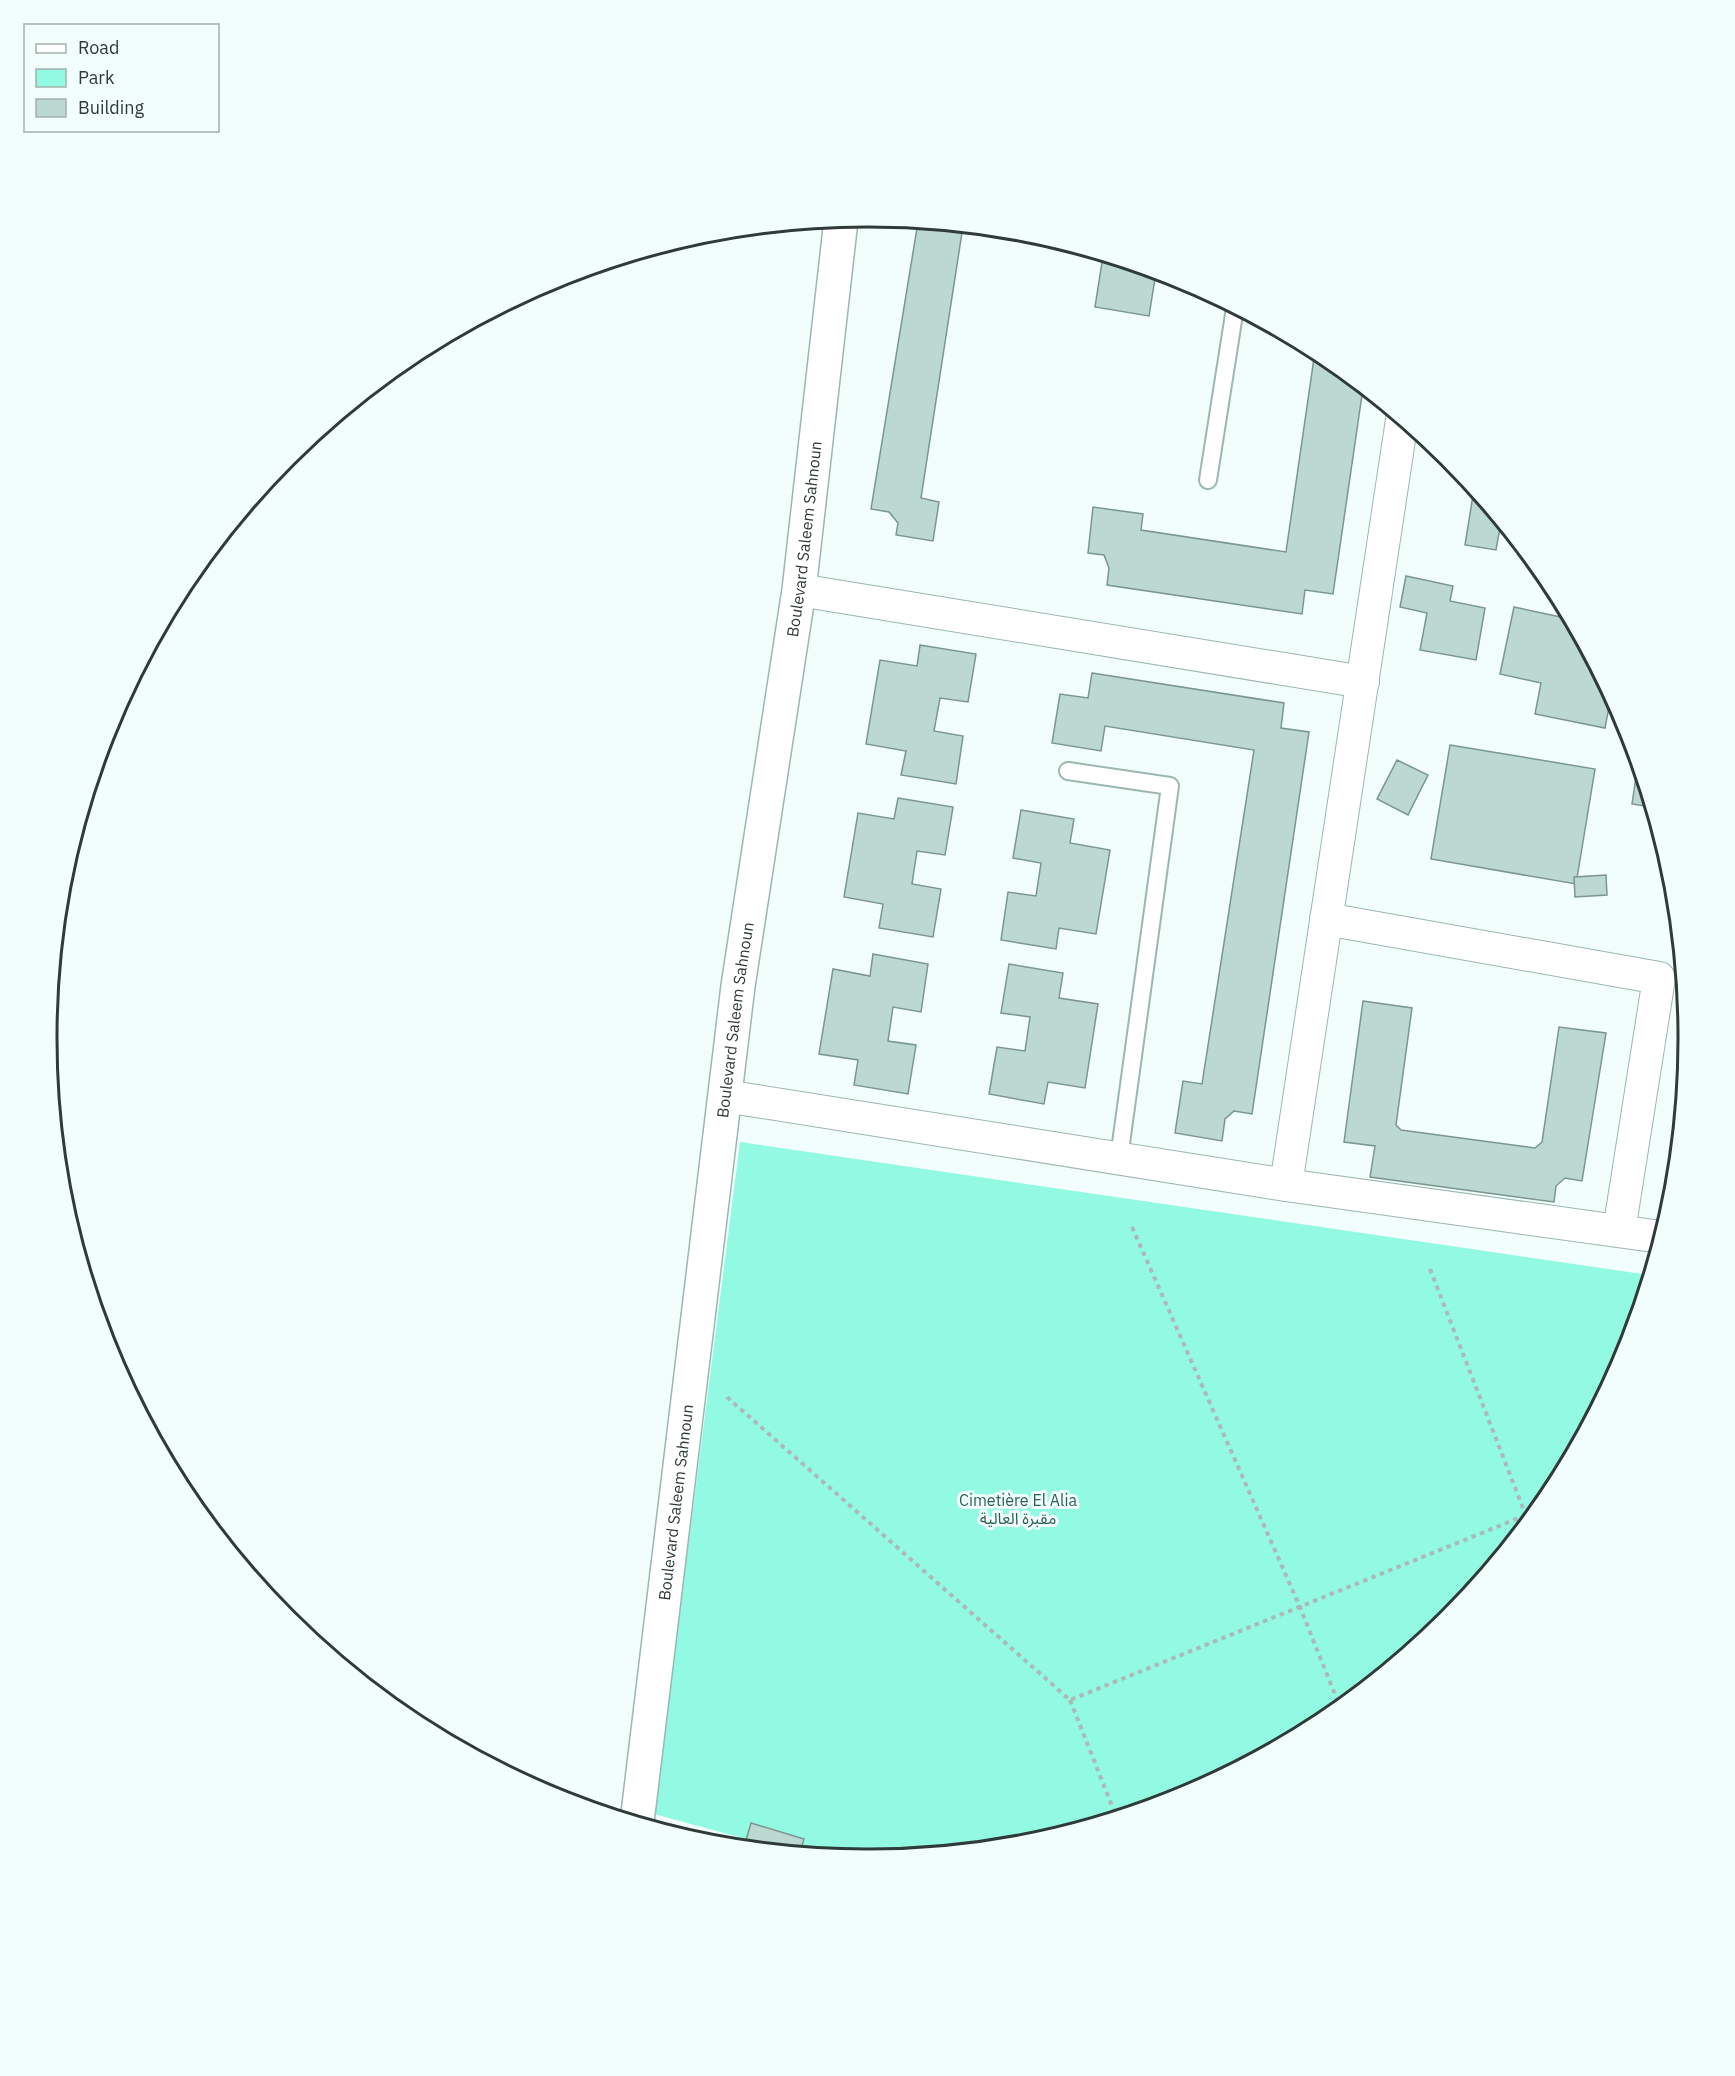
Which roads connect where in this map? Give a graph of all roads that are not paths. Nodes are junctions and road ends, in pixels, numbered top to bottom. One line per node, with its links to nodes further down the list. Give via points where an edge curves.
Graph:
1 (840, 228): 5 (street, Boulevard Saleem Sahnoun)
2 (1234, 315): 4 (lane)
3 (1401, 428): 6 (street)
4 (1208, 480)
5 (799, 590): 6 (street); 9 (street, Boulevard Saleem Sahnoun)
6 (1363, 682): 8 (street)
7 (1068, 771): 10 (lane, via 1170,786)
8 (1326, 919): 11 (street); 12 (street, via 1659,978)
9 (724, 1096): 10 (street); 14 (street, Boulevard Saleem Sahnoun)
10 (1119, 1158): 11 (street)
11 (1286, 1185): 12 (street)
12 (1619, 1231): 13 (street)
13 (1653, 1236)
14 (638, 1815)

